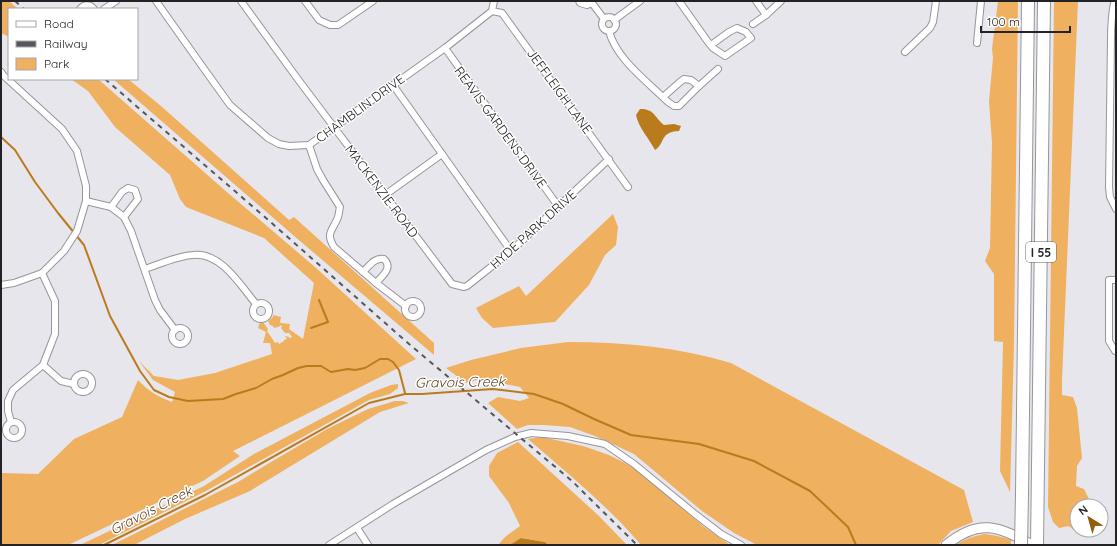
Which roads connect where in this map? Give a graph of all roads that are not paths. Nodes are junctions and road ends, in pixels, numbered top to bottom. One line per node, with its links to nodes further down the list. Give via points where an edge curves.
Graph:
1 (116, 1): 20 (street)
2 (156, 1): 42 (street, CHAMBLIN DRIVE, via 230,105 268,138 279,144)
3 (240, 1): 41 (street, MACKENZIE ROAD)
4 (305, 1): 5 (street, via 319,20 330,25 338,25)
5 (373, 1)
6 (494, 1): 21 (street)
7 (578, 1): 16 (street, via 587,5)
8 (640, 1): 25 (street)
9 (679, 1): 31 (street)
10 (756, 1): 22 (street)
11 (936, 1): 33 (street, via 930,28)
12 (981, 1): 30 (street)
13 (1028, 1): 72 (highway, I 55, bridge)
14 (1044, 1): 74 (highway, I 55)
15 (1115, 1): 23 (street)
16 (593, 2): 24 (street)
17 (779, 2): 22 (street)
18 (81, 8): 19 (street, via 88,5)
19 (93, 8)
20 (106, 8)
21 (492, 11): 32 (street, CHAMBLIN DRIVE); 44 (street, JEFFLEIGH LANE, via 502,13)
22 (766, 15): 26 (street)
23 (1115, 16): 27 (street)
24 (604, 19): 25 (street, via 610,17); 28 (street, via 602,27)
25 (614, 20): 28 (street, via 615,26)
26 (753, 24)
27 (1114, 29): 29 (street)
28 (609, 31): 40 (street, via 613,42 634,71)
29 (1114, 38): 50 (street, via 1109,188)
30 (977, 43)
31 (711, 45): 31 (street, via 725,56 751,38 737,28)
32 (444, 48): 38 (street, CHAMBLIN DRIVE); 48 (street, REAVIS GARDENS DRIVE)
33 (905, 52)
34 (718, 69): 39 (street)
35 (1, 72): 36 (street)
36 (8, 79)
37 (9, 80): 47 (street, via 62,128 76,151 86,186)
38 (393, 85): 41 (street, CHAMBLIN DRIVE); 43 (street)
39 (699, 86): 40 (street, via 691,80 684,79); 40 (street, via 679,106 674,106)
40 (663, 98)
41 (334, 127): 42 (street, CHAMBLIN DRIVE); 46 (street, MACKENZIE ROAD)
42 (309, 145): 54 (street, via 317,169 340,207 329,236 331,242)
43 (442, 154): 46 (street); 52 (street)
44 (610, 159): 45 (street, JEFFLEIGH LANE); 48 (street, HYDE PARK DRIVE)
45 (628, 187)
46 (385, 195): 58 (street, MACKENZIE ROAD)
47 (86, 201): 49 (street); 55 (street, via 77,231 64,251)
48 (558, 206): 52 (street, HYDE PARK DRIVE)
49 (111, 208): 51 (street); 51 (street, via 122,192 128,188 135,190 138,199)
50 (1116, 209)
51 (124, 217): 53 (street, via 132,231)
52 (511, 251): 58 (street, HYDE PARK DRIVE, via 467,286)
53 (145, 269): 60 (street, via 194,254 207,256 222,264); 62 (street, via 155,300)
54 (363, 272): 57 (street); 57 (street, via 375,260 384,259 389,266)
55 (42, 273): 59 (street, via 14,284); 64 (street, via 55,301 55,334)
56 (1116, 280): 63 (street, via 1109,280 1109,341)
57 (376, 283): 61 (street)
58 (452, 284)
59 (1, 285)
60 (256, 304)
61 (406, 306)
62 (175, 330)
63 (1116, 351)
64 (43, 365): 65 (street, via 61,381); 66 (street, via 13,390 8,401)
65 (74, 384)
66 (11, 422)
67 (357, 528): 68 (street); 69 (street); 70 (street, via 486,450 531,433 568,436 605,444 722,534)
68 (329, 545)
69 (368, 545)
70 (742, 545)
71 (946, 545): 73 (street, via 970,530 994,528)
72 (1021, 545)
73 (1032, 545)
74 (1037, 545)

